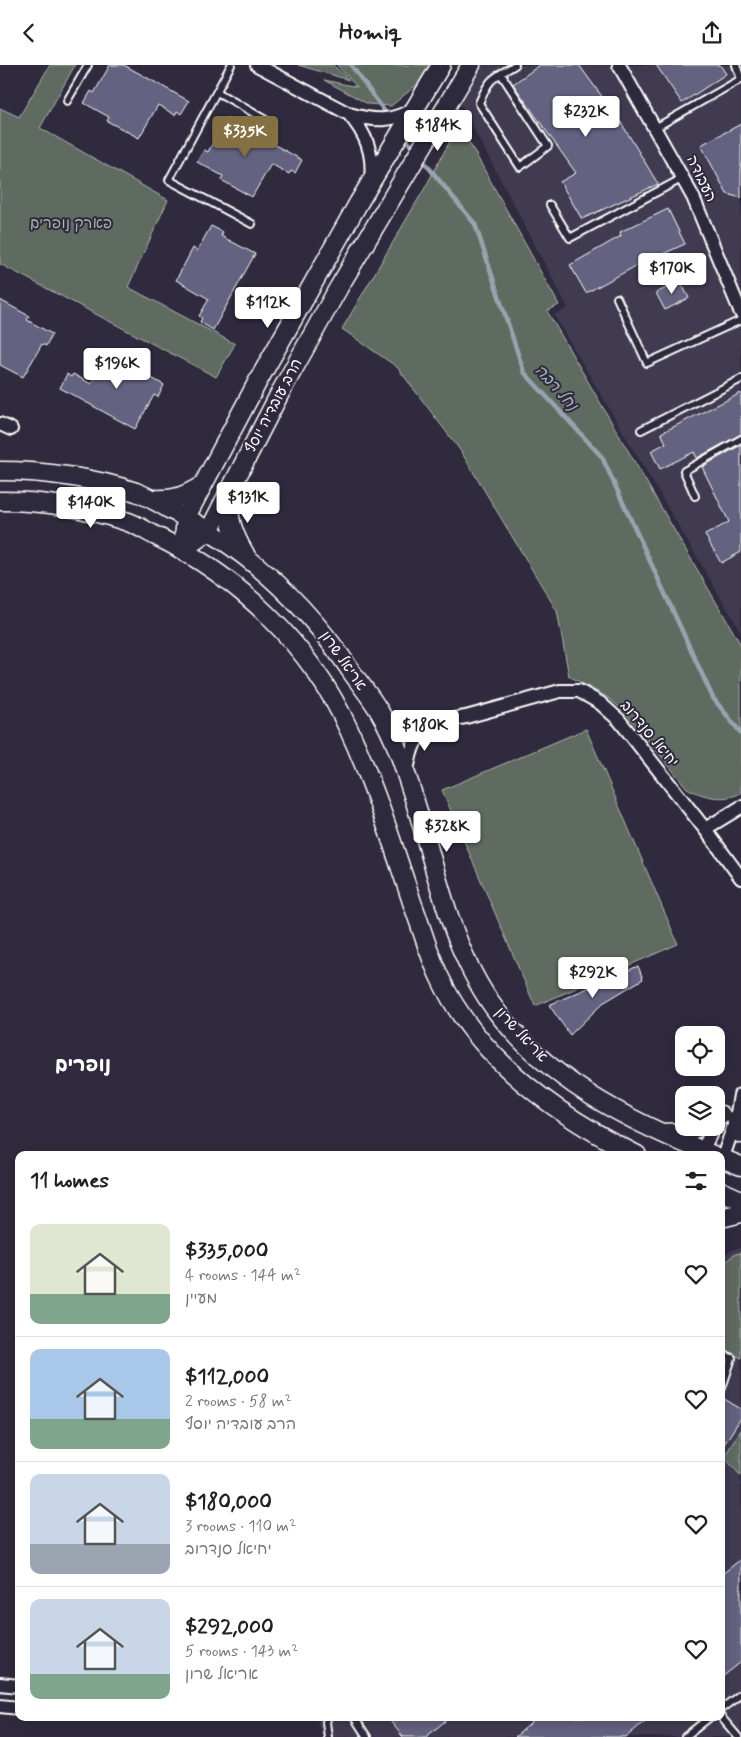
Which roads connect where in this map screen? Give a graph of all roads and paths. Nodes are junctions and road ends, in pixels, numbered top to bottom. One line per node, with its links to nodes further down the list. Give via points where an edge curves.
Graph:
1 (88, 65): 12 (lane)
2 (231, 65): 10 (lane)
3 (257, 65): 13 (street)
4 (441, 65): 11 (main road, הרב עובדיה יוסף)
5 (471, 65): 28 (main road, הרב עובדיה יוסף, via 280,393)
6 (515, 65): 9 (lane)
7 (619, 65): 15 (street, העבודה)
8 (736, 65): 15 (lane, via 741,79)
9 (501, 74): 9 (lane, via 548,146 520,167 479,103 488,82)
10 (216, 92): 14 (lane); 19 (lane, via 169,180)
11 (421, 99): 13 (street, via 408,112 395,118 379,120); 17 (main road, הרב עובדיה יוסף)
12 (67, 101)
13 (355, 115): 17 (street, via 369,145 372,160)
14 (271, 123)
15 (656, 128): 16 (street, העבודה)
16 (684, 178): 18 (lane, via 570,238); 21 (street, העבודה)
17 (369, 185): 27 (main road, הרב עובדיה יוסף)
18 (550, 205)
19 (252, 224)
20 (617, 298): 22 (lane, via 647,363)
21 (741, 313)
22 (741, 320)
23 (741, 379): 24 (lane)
24 (641, 430)
25 (741, 439): 29 (lane, via 684,471)
26 (0, 471): 30 (main road, אריאל שרון, via 71,477)
27 (204, 484): 30 (main road, via 182,497); 32 (main road, הרב עובדיה יוסף)
28 (228, 494): 33 (main road, הרב עובדיה יוסף); 35 (main road, via 228,514 234,536)
29 (694, 496)
30 (150, 499): 32 (main road, אריאל שרון)
31 (0, 501): 34 (main road, אריאל שרון, via 66,507 127,521)
32 (186, 517): 33 (main road, אריאל שרון); 34 (main road, הרב עובדיה יוסף)
33 (209, 531): 34 (main road, הרב עובדיה יוסף); 35 (main road, אריאל שרון)
34 (183, 549): 48 (main road, אריאל שרון, via 238,588 266,613 290,638 327,687 368,776 441,979 482,1041 520,1080 555,1109)
35 (248, 558): 36 (main road, אריאל שרון, via 287,591 313,619 336,647)
36 (383, 718): 37 (street, יחיאל סנדרוב, via 418,725); 38 (main road, אריאל שרון)
37 (433, 723): 38 (street, via 420,733 410,751); 40 (street, יחיאל סנדרוב, via 560,691 579,691 620,719)
38 (407, 775): 45 (main road, אריאל שרון, via 449,916 465,959 485,994 505,1022 540,1058 572,1084)
39 (739, 808): 40 (street)
40 (706, 829): 41 (street, יחיאל סנדרוב)
41 (741, 879)
42 (741, 1095): 43 (street)
43 (725, 1121)
44 (675, 1132): 45 (main road)
45 (661, 1133): 49 (main road, אריאל שרון)
46 (720, 1136): 50 (street)
47 (720, 1136): 51 (street)
48 (629, 1151)
49 (701, 1151)
50 (716, 1151)
51 (716, 1151)
52 (725, 1161): 53 (main road, אריאל שרון)
53 (741, 1167)
54 (725, 1193): 55 (main road)
55 (741, 1199)
56 (741, 1213): 57 (main road)
57 (725, 1217)
58 (725, 1355): 59 (lane, via 732,1358)
59 (725, 1379)
60 (0, 1684): 61 (street)
61 (15, 1686)
62 (741, 1694): 64 (lane)
63 (0, 1706): 65 (street)
64 (725, 1706)
65 (15, 1708)
66 (326, 1721): 70 (lane)
67 (357, 1721): 71 (lane)
68 (705, 1721): 72 (lane)
69 (724, 1721): 73 (lane)
70 (328, 1737)
71 (367, 1737)
72 (685, 1737)
73 (738, 1737)

